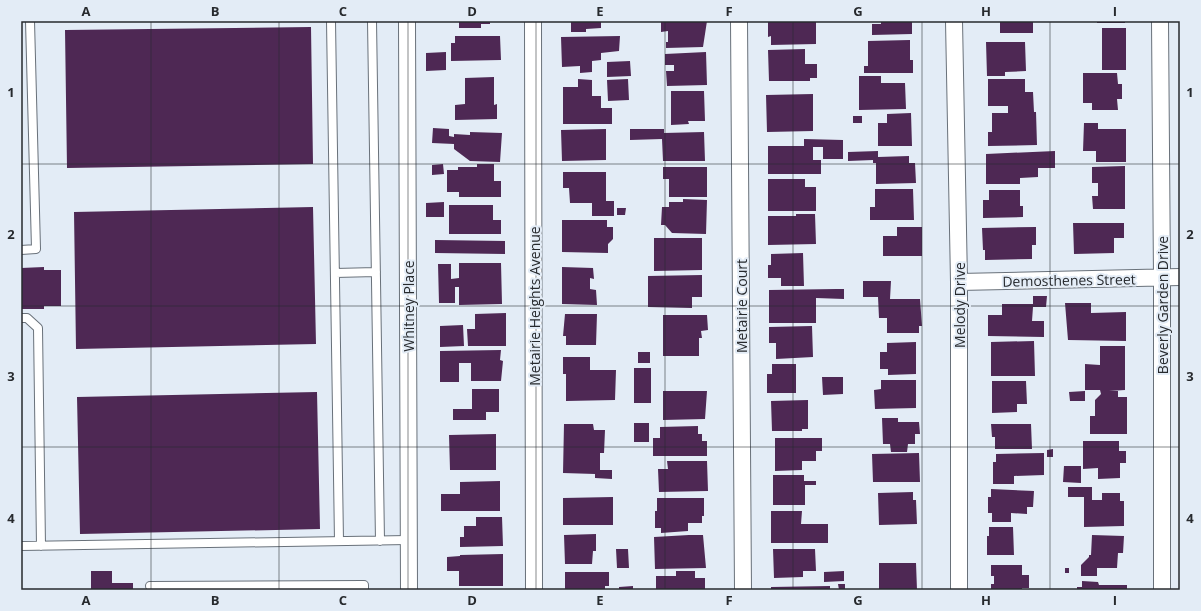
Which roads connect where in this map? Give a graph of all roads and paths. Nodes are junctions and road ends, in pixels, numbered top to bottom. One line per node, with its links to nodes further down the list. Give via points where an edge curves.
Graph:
1 (30, 21): 9 (lane, via 36,249)
2 (331, 21): 11 (lane)
3 (372, 21): 10 (lane)
4 (407, 21): 16 (street, Whitney Place)
5 (533, 21): 25 (street, Metairie Heights Avenue)
6 (740, 21): 26 (street, Metairie Court)
7 (954, 21): 14 (street, Melody Drive)
8 (1160, 21): 13 (street, Beverly Garden Drive)
9 (21, 250)
10 (376, 272): 11 (lane); 18 (lane)
11 (335, 273): 17 (lane)
12 (1180, 277): 13 (street, Demosthenes Street)
13 (1162, 278): 14 (street, Demosthenes Street); 28 (street, Beverly Garden Drive)
14 (959, 282): 27 (street, Melody Drive)
15 (21, 318): 20 (lane, via 27,318 38,328)
16 (408, 540): 18 (lane); 24 (street, Whitney Place)
17 (339, 541): 18 (lane); 20 (lane)
18 (380, 541)
19 (21, 546): 20 (lane)
20 (41, 546)
21 (150, 586): 22 (lane)
22 (315, 588): 23 (lane, via 364,585)
23 (364, 590)
24 (409, 590)
25 (534, 590)
26 (743, 590)
27 (959, 590)
28 (1162, 590)

